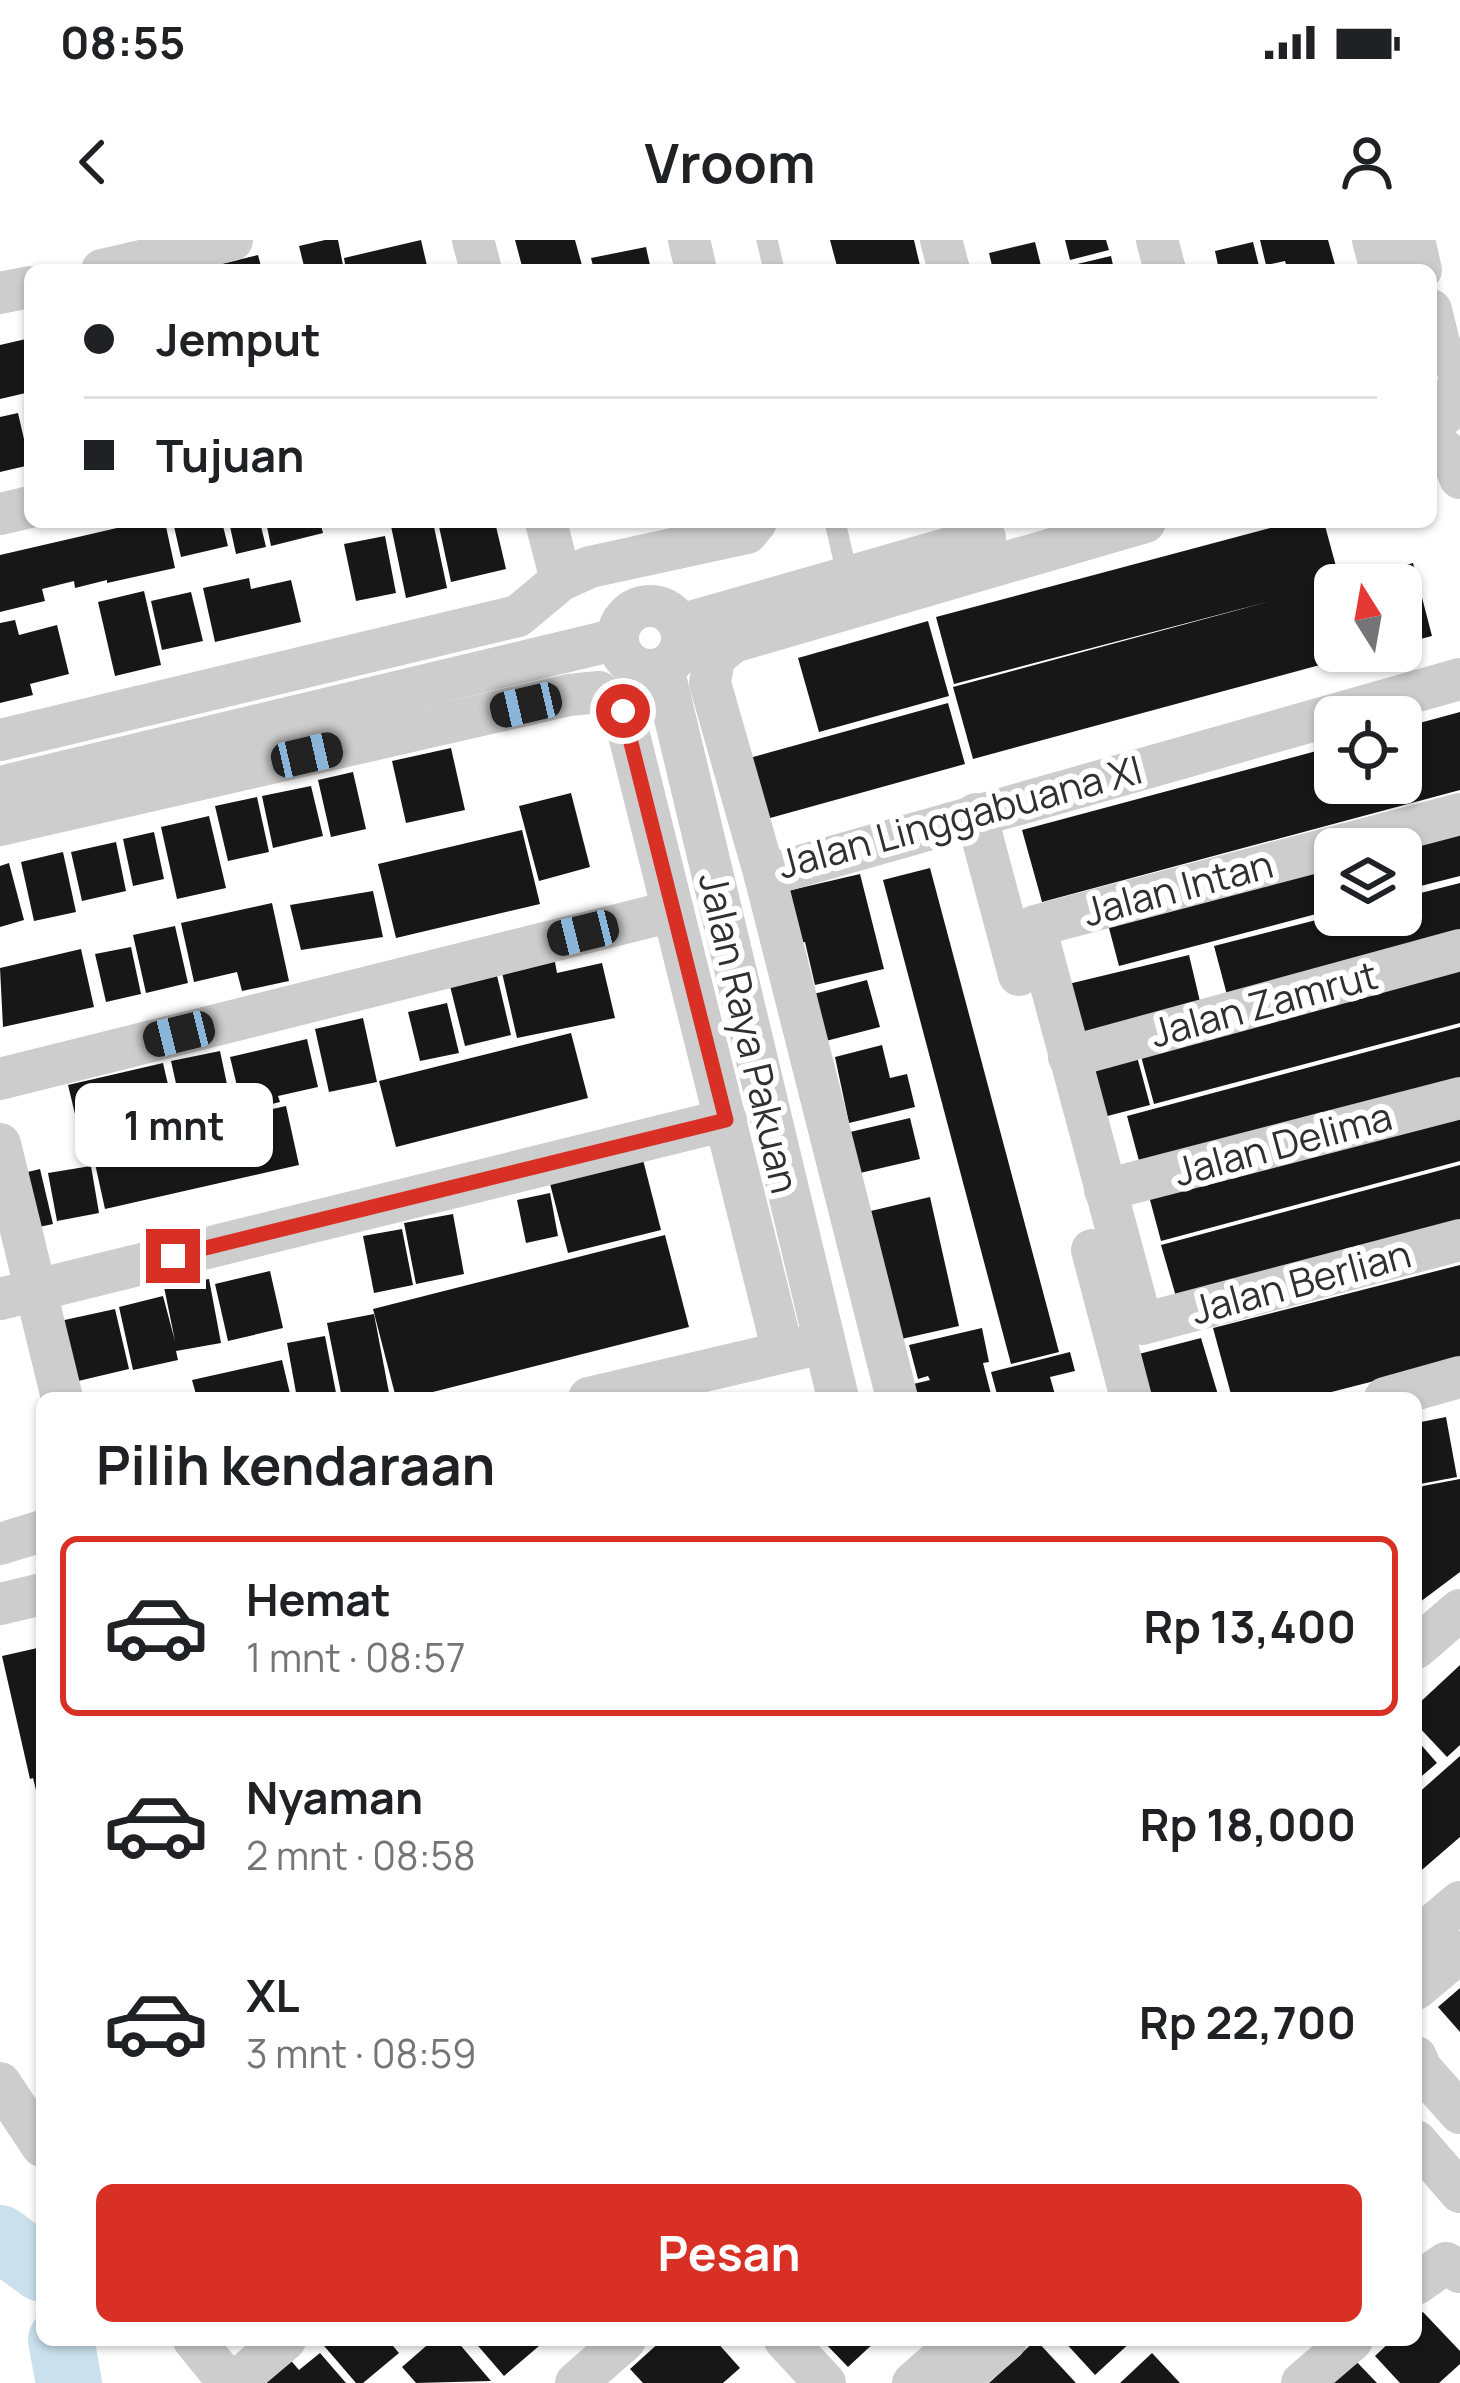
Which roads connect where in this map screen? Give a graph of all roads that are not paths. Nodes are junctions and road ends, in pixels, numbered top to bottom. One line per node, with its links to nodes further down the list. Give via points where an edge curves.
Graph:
1 (232, 240): 2 (street)
2 (128, 264)
3 (1443, 384): 4 (street, via 1443,448)
4 (1460, 478)
5 (549, 528): 11 (street)
6 (751, 528): 10 (street)
7 (836, 528): 12 (lane)
8 (1021, 528): 12 (street)
9 (1124, 528): 20 (street, Jalan Linggabuana XI, via 733,642 714,658 710,683)
10 (645, 556): 11 (street); 13 (street)
11 (575, 573): 13 (street); 15 (street, via 518,616)
12 (848, 578): 13 (street)
13 (645, 624): 16 (street); 31 (street, Jalan Raya Pakuan, via 682,645 663,668)
14 (1460, 679): 17 (street, Jalan Linggabuana XI)
15 (0, 740)
16 (0, 787)
17 (976, 814): 20 (street, Jalan Linggabuana XI); 37 (street)
18 (1460, 814): 23 (street, Jalan Intan, via 1035,926)
19 (0, 825): 21 (street, via 599,692 623,711)
20 (765, 875): 36 (street)
21 (673, 911): 24 (street); 26 (street)
22 (1460, 950): 23 (street, Jalan Zamrut)
23 (1069, 1057): 28 (street)
24 (0, 1079)
25 (1460, 1098): 28 (street, Jalan Delima)
26 (726, 1120): 30 (street); 31 (street)
27 (0, 1144): 30 (street)
28 (1105, 1190): 29 (street, Jalan Berlian, via 1142,1324)
29 (1460, 1240)
30 (17, 1294): 33 (street)
31 (803, 1347): 34 (street); 35 (street, Jalan Raya Pakuan)
32 (1460, 1378): 38 (street)
33 (59, 1392)
34 (614, 1392)
35 (834, 1392)
36 (895, 1392)
37 (1129, 1392)
38 (1408, 1392)
39 (36, 1533): 40 (street)
40 (0, 1544)
41 (36, 1595): 42 (street)
42 (0, 1604)
43 (1460, 1610): 44 (street)
44 (1422, 1643)
45 (1460, 1902): 46 (street)
46 (1422, 1934)
47 (1460, 1952): 48 (street)
48 (1422, 1984)
49 (1422, 2070): 51 (street)
50 (0, 2083): 52 (street)
51 (1460, 2113)
52 (36, 2137)
53 (1422, 2148): 54 (street)
54 (1460, 2192)
55 (1459, 2271): 56 (street, via 1446,2263)
56 (1422, 2280)
57 (199, 2346): 64 (street)
58 (278, 2346): 64 (street)
59 (619, 2346): 65 (street)
60 (791, 2346): 66 (street)
61 (955, 2346): 67 (street)
62 (999, 2346): 68 (street)
63 (1345, 2346): 69 (street)
64 (232, 2383)
65 (576, 2383)
66 (825, 2383)
67 (913, 2383)
68 (956, 2383)
69 (1303, 2383)

